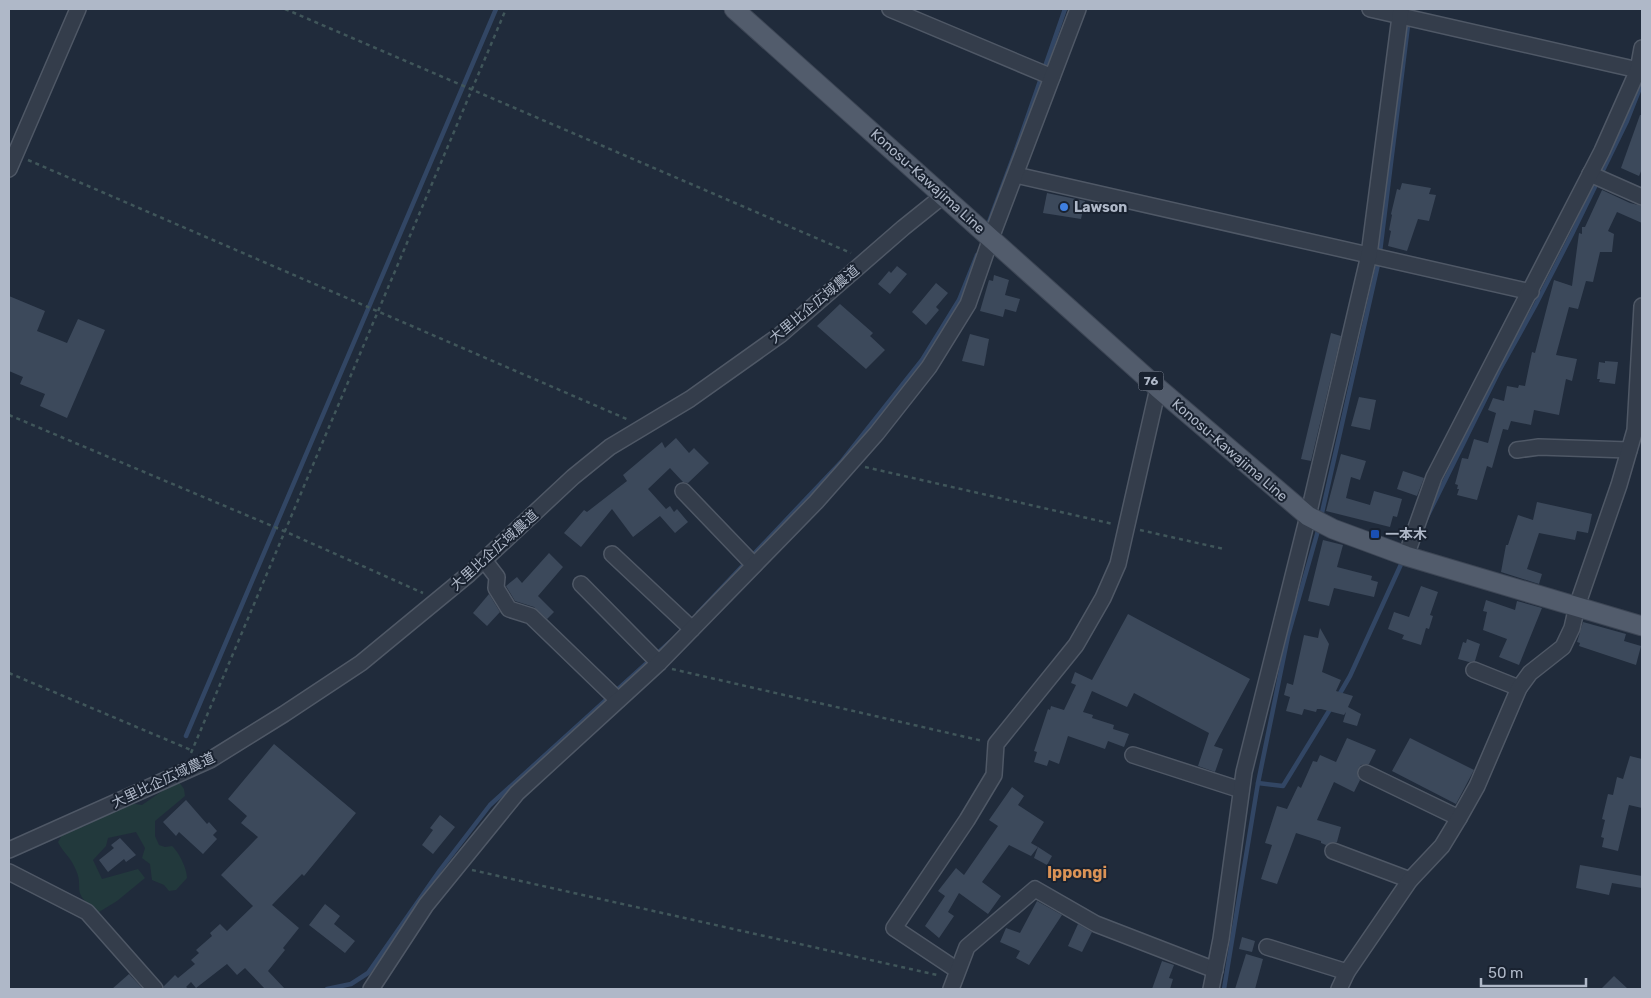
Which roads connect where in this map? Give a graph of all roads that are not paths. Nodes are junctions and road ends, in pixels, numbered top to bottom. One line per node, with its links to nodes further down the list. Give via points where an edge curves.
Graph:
1 (78, 9): 10 (street)
2 (734, 9): 13 (main road, Konosu-Kawajima Line / 76)
3 (890, 9): 9 (street)
4 (1078, 9): 9 (street)
5 (1370, 9): 6 (street)
6 (1400, 12): 8 (street); 16 (street)
7 (1642, 48): 8 (street)
8 (1638, 70): 11 (street)
9 (1052, 77): 12 (street)
10 (9, 169)
11 (1590, 174): 14 (street); 17 (street)
12 (1016, 175): 15 (street); 16 (street)
13 (944, 195): 15 (main road, Konosu-Kawajima Line / 76); 26 (street, 大里比企広域農道, via 780,336 690,399 610,447)
14 (1642, 197)
15 (991, 238): 19 (main road, Konosu-Kawajima Line / 76); 27 (street, via 968,304 929,367 851,464)
16 (1369, 255): 17 (street); 23 (street)
17 (1531, 292): 25 (street, via 1434,477)
18 (1642, 306): 21 (street, via 1634,430)
19 (1158, 388): 23 (main road, Konosu-Kawajima Line / 76); 47 (street, via 1118,564 1103,598 1076,645 996,744 994,775 894,928)
20 (1517, 450): 21 (street, via 1539,447)
21 (1629, 450): 29 (street)
22 (683, 491): 27 (street)
23 (1308, 516): 25 (main road, Konosu-Kawajima Line / 76, via 1333,529); 38 (street)
24 (612, 554): 31 (street)
25 (1406, 556): 29 (main road, Konosu-Kawajima Line / 76)
26 (484, 560): 35 (street, via 496,577 496,588 509,609 531,616); 40 (street, 大里比企広域農道, via 361,663 210,760)
27 (754, 566): 31 (street)
28 (580, 584): 32 (street)
29 (1577, 606): 30 (main road, Konosu-Kawajima Line / 76); 34 (street, via 1563,647 1530,673)
30 (1642, 626)
31 (692, 629): 32 (street)
32 (659, 664): 35 (street)
33 (1474, 670): 34 (street)
34 (1519, 688): 39 (street, via 1477,786)
35 (618, 700): 49 (street, via 517,793 426,905)
36 (1133, 755): 38 (street)
37 (1366, 772): 39 (street)
38 (1241, 790): 45 (street)
39 (1458, 818): 43 (street, via 1442,846)
40 (9, 850)
41 (1333, 851): 43 (street)
42 (9, 872): 48 (street, via 87,912)
43 (1410, 880): 46 (street)
44 (1267, 947): 46 (street)
45 (1215, 970): 47 (street, via 1096,924 1035,889 967,947); 50 (street)
46 (1347, 972): 51 (street)
47 (954, 979)
48 (155, 989)
49 (371, 989)
50 (1211, 989)
51 (1339, 989)

